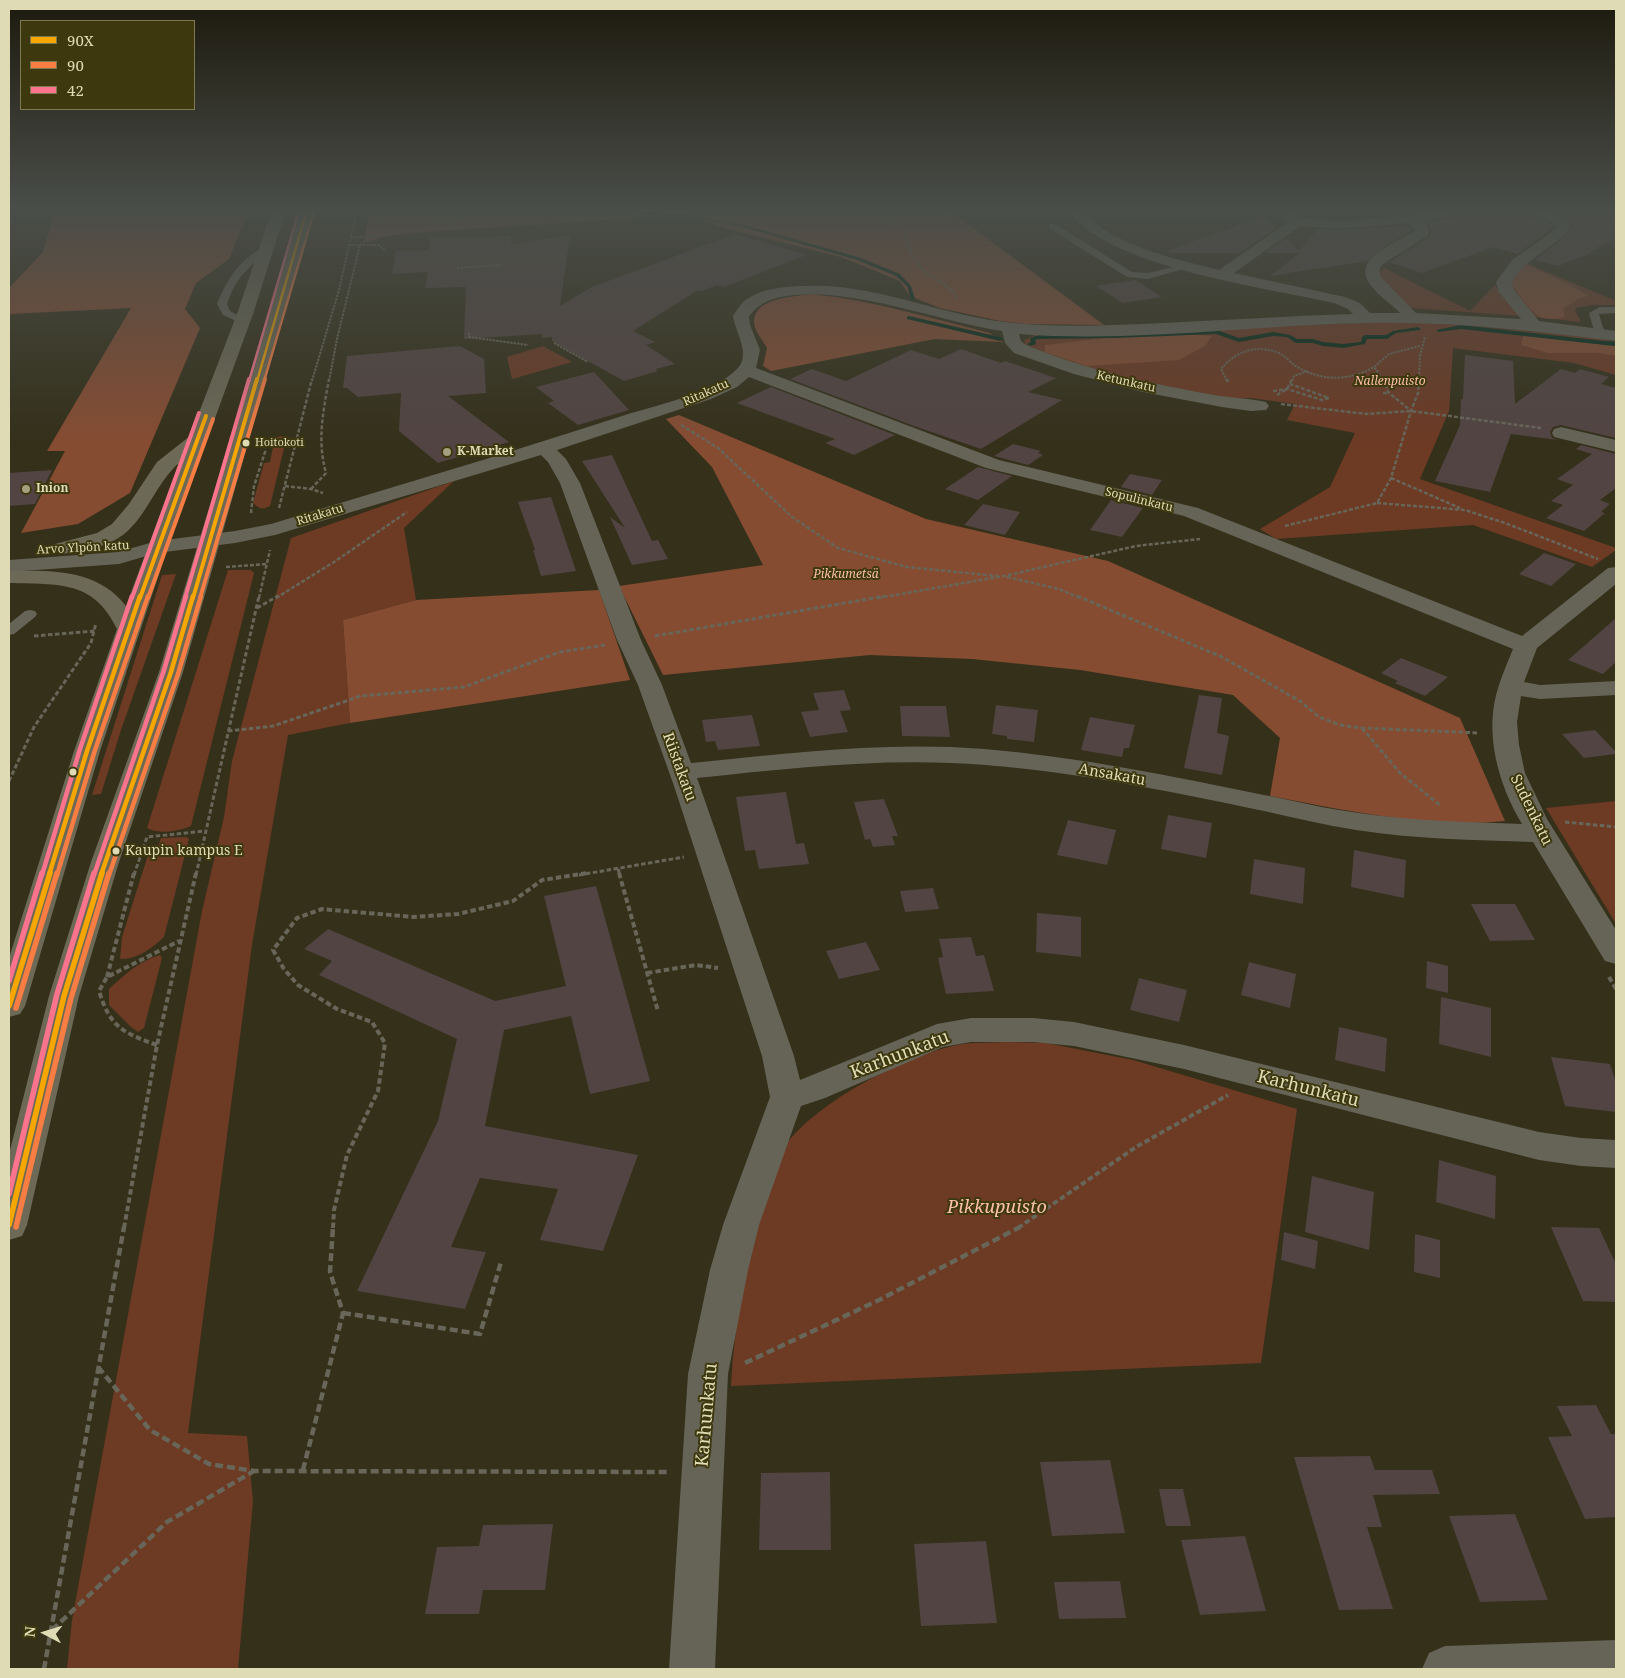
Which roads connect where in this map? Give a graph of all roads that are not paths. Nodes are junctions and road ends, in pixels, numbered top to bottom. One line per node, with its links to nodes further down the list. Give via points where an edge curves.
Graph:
1 (227, 288): 10 (lane, via 222,304 226,313)
2 (253, 288): 10 (highway)
3 (284, 288): 21 (highway)
4 (1287, 288): 8 (street, via 1339,300 1354,306)
5 (1381, 288): 9 (street)
6 (1505, 288): 11 (street)
7 (1616, 310): 13 (lane, via 1594,313)
8 (1366, 318): 9 (street, Ritakatu); 12 (street, Ritakatu, via 1110,330)
9 (1418, 318): 11 (street, Ritakatu)
10 (242, 321): 18 (highway)
11 (1535, 327): 13 (street, Ritakatu)
12 (1009, 328): 15 (street, Ritakatu, via 843,293 788,292 752,303 741,316 752,350); 16 (street, Ketunkatu, via 1013,343 1020,349 1092,374 1137,386)
13 (1600, 334): 14 (street, Ritakatu)
14 (1616, 336)
15 (747, 370): 20 (street, Ritakatu, via 731,383 705,395); 31 (street, Sopulinkatu, via 993,464 1191,512)
16 (1260, 406)
17 (1561, 433): 19 (street)
18 (198, 438): 22 (highway); 23 (highway, via 164,466 119,528 104,538)
19 (1616, 446)
20 (544, 448): 21 (street, Ritakatu, via 274,529); 34 (street, Riistakatu, via 556,459 570,483)
21 (210, 540): 22 (street, Ritakatu); 40 (highway, via 171,672 104,862 64,996)
22 (157, 547): 23 (street, Arvo Ylpön katu, via 125,544); 25 (street, Arvo Ylpön katu, via 118,558); 29 (highway)
23 (62, 548): 24 (street, Arvo Ylpön katu)
24 (9, 553)
25 (9, 566)
26 (1608, 566): 31 (street, Sudenkatu, via 1582,602)
27 (9, 577): 29 (highway, via 90,586 108,598)
28 (30, 614): 30 (lane)
29 (129, 630): 37 (highway, via 87,750)
30 (9, 631)
31 (1526, 646): 32 (street, Sudenkatu)
32 (1510, 687): 33 (street, via 1540,692); 35 (street, Sudenkatu, via 1505,722 1510,764)
33 (1616, 688)
34 (682, 772): 35 (street, Ansakatu, via 842,756 984,757 1083,770 1357,822 1408,828); 38 (street, Riistakatu, via 778,1056)
35 (1540, 833): 36 (street, Sudenkatu)
36 (1616, 954)
37 (9, 1006)
38 (787, 1097): 39 (street, Karhunkatu, via 937,1036 979,1030 1033,1030 1074,1034 1184,1057 1539,1146); 42 (street, Karhunkatu, via 741,1225 708,1374)
39 (1616, 1154)
40 (9, 1225)
41 (1616, 1663): 43 (street)
42 (692, 1669)
43 (1445, 1669)

